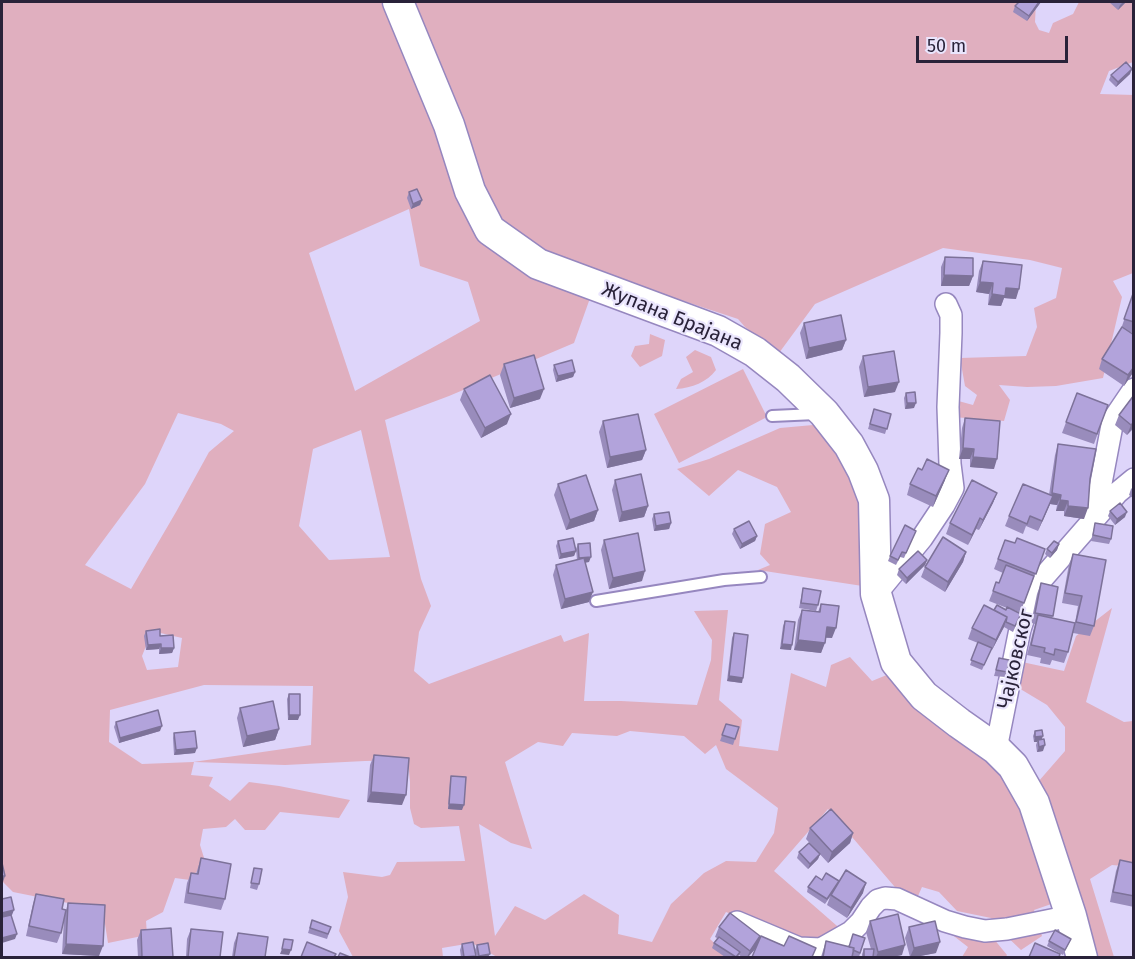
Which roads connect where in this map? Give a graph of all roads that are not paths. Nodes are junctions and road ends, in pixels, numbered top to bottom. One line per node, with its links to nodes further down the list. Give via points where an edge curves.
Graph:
1 (398, 2): 4 (street, Жупана Брајана, via 449,125 470,191 490,230 538,264 734,339 780,372)
2 (946, 304): 9 (street, via 951,315 948,407 952,488 922,538)
3 (1134, 389): 7 (street, via 1113,420)
4 (824, 413): 5 (lane); 9 (street, Жупана Брајана, via 849,445 874,500)
5 (772, 416)
6 (1134, 479): 7 (street, Чајковског)
7 (1094, 520): 11 (street, Чајковског, via 1034,588 1020,629)
8 (760, 577): 10 (lane)
9 (876, 594): 11 (street, Жупана Брајана, via 896,662 924,696)
10 (596, 601)
11 (996, 749): 12 (street, Жупана Брајана, via 1013,766 1035,803)
12 (1071, 916): 13 (street, via 985,931 945,921 897,899 885,898 878,900 851,932 821,950 799,948); 14 (street, Жупана Брајана)
13 (736, 922)
14 (1082, 957)

